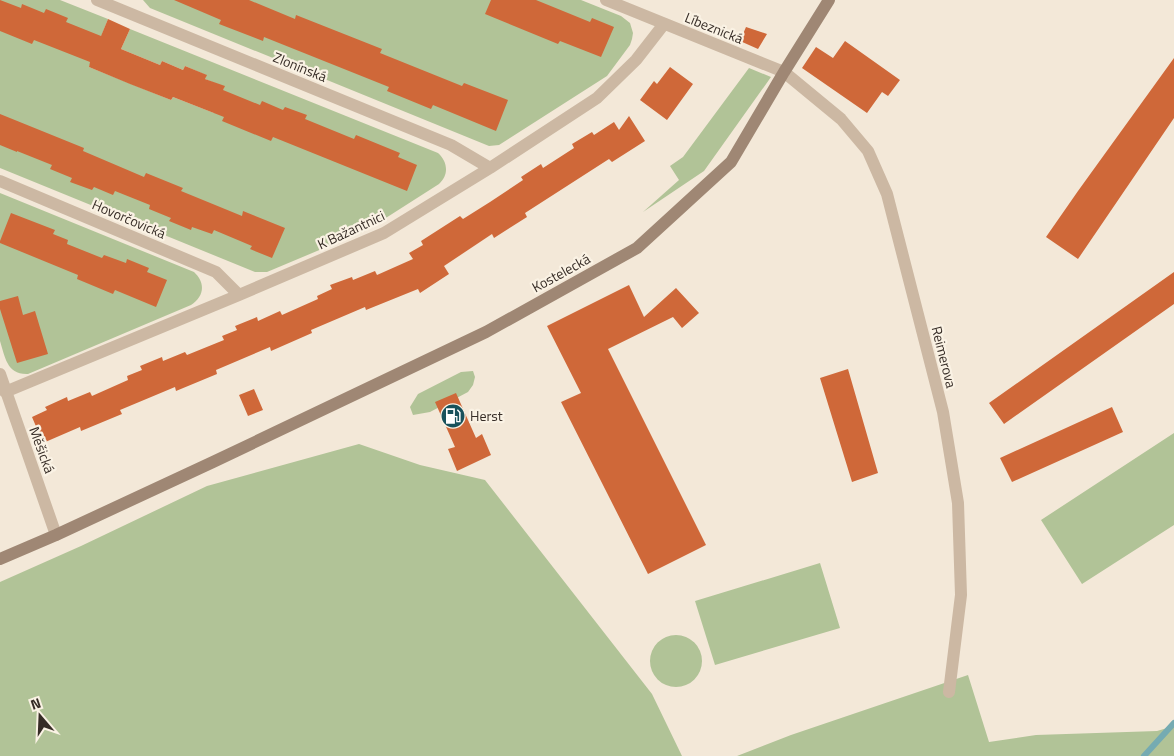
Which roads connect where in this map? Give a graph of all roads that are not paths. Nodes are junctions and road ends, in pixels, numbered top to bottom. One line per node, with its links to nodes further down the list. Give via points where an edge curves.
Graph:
1 (97, 0): 4 (street, Zlonínská)
2 (606, 0): 5 (street, Líbeznická)
3 (829, 0): 6 (main road, Kostelecká)
4 (122, 5): 7 (street, Zlonínská, via 451,145)
5 (664, 24): 6 (street, Líbeznická); 7 (street, K Bažantnici, via 636,60 597,98)
6 (784, 72): 12 (main road, Kostelecká, via 731,162 636,248 486,332); 14 (street, Reimerova, via 841,119 868,150 887,194 943,412 958,503 961,595)
7 (490, 168): 9 (street, K Bažantnici, via 384,233)
8 (0, 181): 9 (street, Hovorčovická, via 216,272)
9 (239, 295): 11 (street, K Bažantnici)
10 (0, 374): 11 (street, Měšická)
11 (5, 392): 12 (street, Měšická)
12 (56, 535): 13 (main road, Kostelecká)
13 (0, 560)
14 (949, 692)

